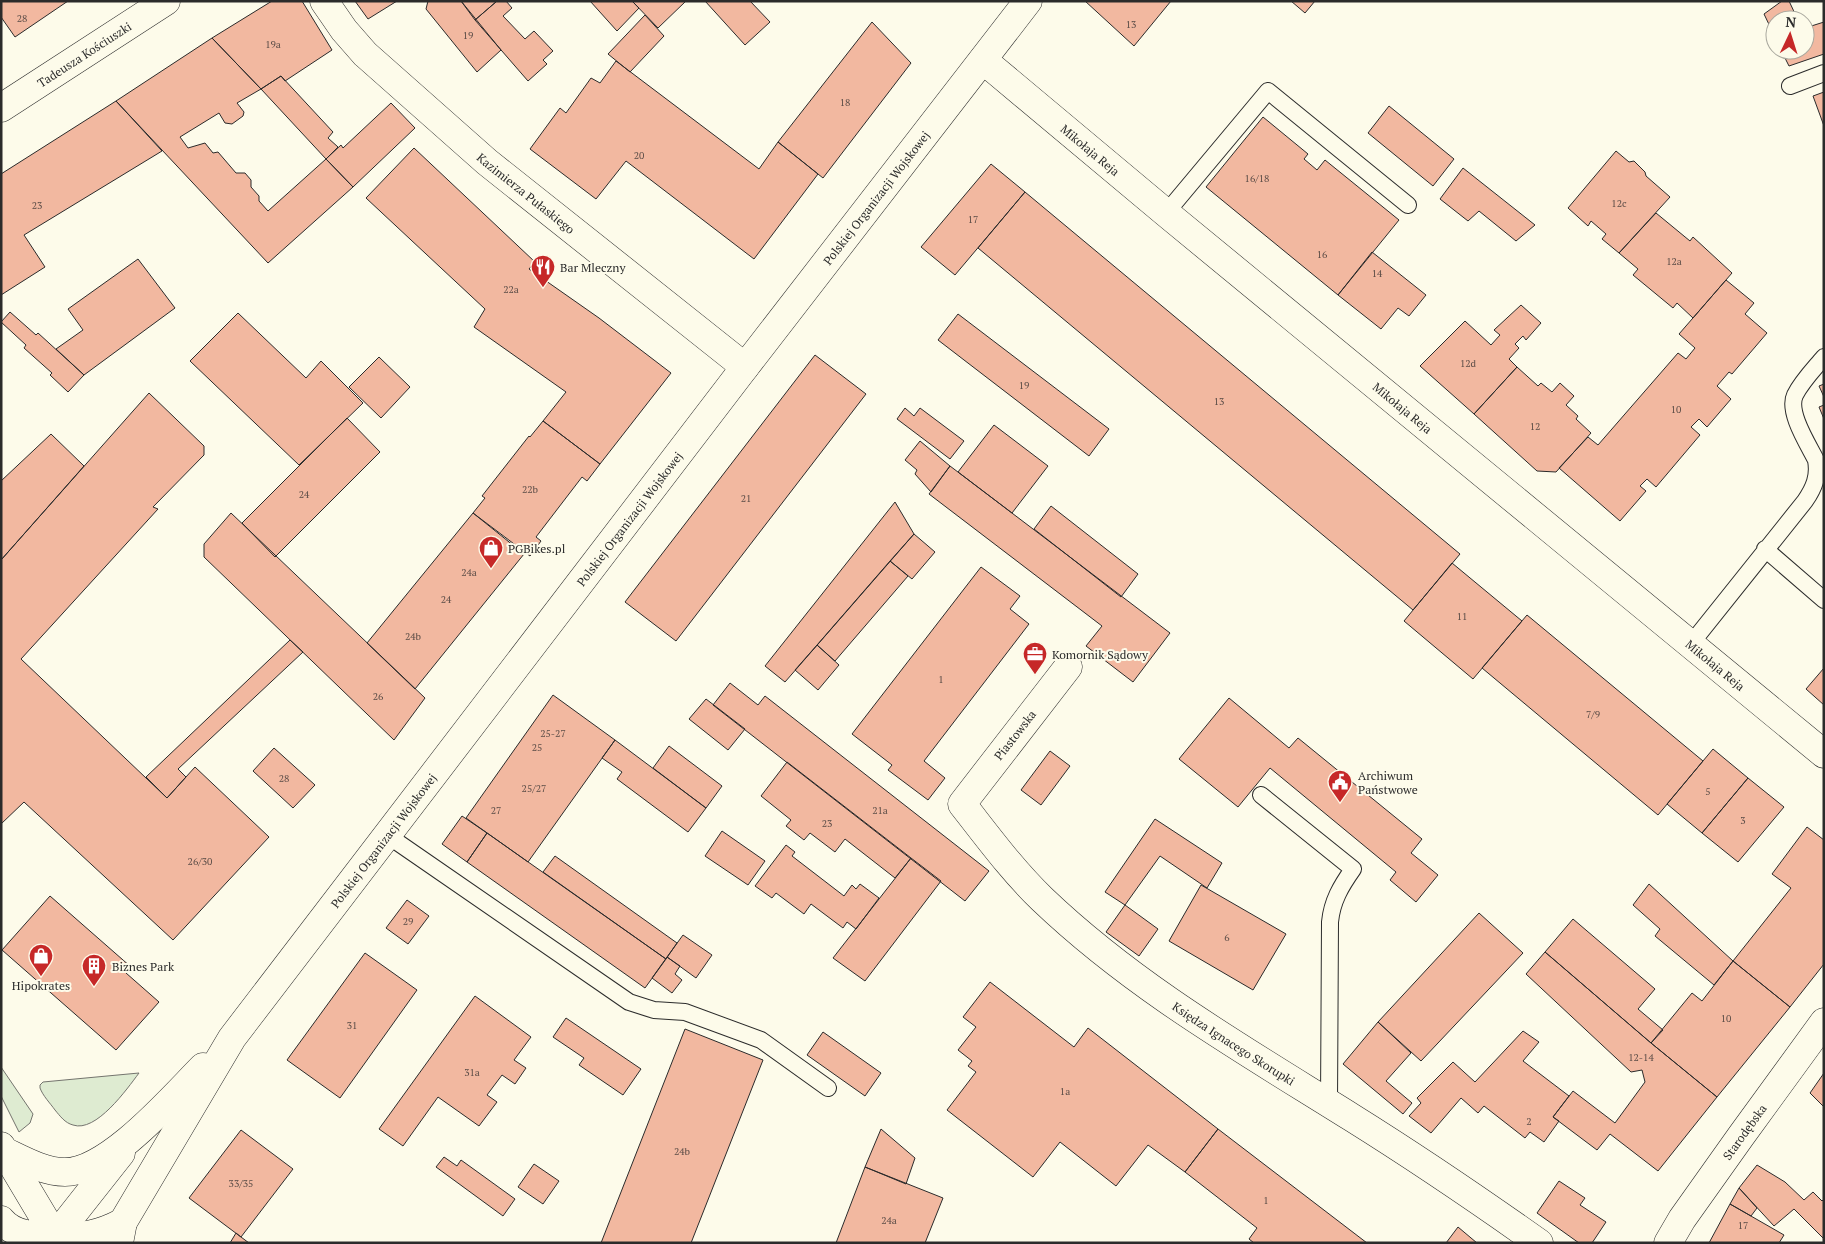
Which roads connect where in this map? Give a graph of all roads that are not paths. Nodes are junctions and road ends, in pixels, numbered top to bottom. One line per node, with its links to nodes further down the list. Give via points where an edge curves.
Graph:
1 (166, 1): 7 (street, Tadeusza Kościuszki)
2 (324, 1): 11 (street, Kazimierza Pułaskiego, via 365,54 487,162)
3 (1028, 1): 4 (street, Polskiej Organizacji Wojskowej)
4 (983, 60): 9 (street, Mikołaja Reja); 11 (street, Polskiej Organizacji Wojskowej)
5 (1824, 73): 6 (lane)
6 (1790, 86)
7 (1, 108)
8 (1408, 205): 9 (lane, via 1268,91)
9 (1166, 213): 14 (street, Mikołaja Reja)
10 (1824, 357): 12 (lane, via 1800,386 1793,403 1794,413 1816,460 1816,479 1805,501)
11 (745, 367): 19 (street, Polskiej Organizacji Wojskowej)
12 (1765, 549): 13 (lane); 14 (lane)
13 (1824, 600)
14 (1690, 645): 16 (street, Mikołaja Reja)
15 (1068, 667): 18 (street, Piastowska)
16 (1824, 754)
17 (1261, 795): 23 (lane, via 1353,869 1339,888 1330,922)
18 (962, 804): 23 (street, Księdza Ignacego Skorupki, via 1008,863 1042,899 1133,976 1205,1026)
19 (388, 835): 21 (street, Polskiej Organizacji Wojskowej); 22 (lane, via 629,1002 654,1010 691,1013 761,1040)
20 (1824, 1022): 30 (street, Starodębska)
21 (232, 1038): 24 (street, Polskiej Organizacji Wojskowej); 27 (street, Polskiej Organizacji Wojskowej)
22 (828, 1088)
23 (1329, 1103): 29 (street, Księdza Ignacego Skorupki)
24 (139, 1131): 25 (street, Polskiej Organizacji Wojskowej, via 115,1152 78,1171 54,1171); 28 (street, Polskiej Organizacji Wojskowej)
25 (3, 1148): 28 (street)
26 (1, 1220): 28 (street, via 25,1234)
27 (121, 1232): 28 (street, Polskiej Organizacji Wojskowej, via 106,1231)
28 (55, 1241)
29 (1539, 1243)
30 (1668, 1243)

